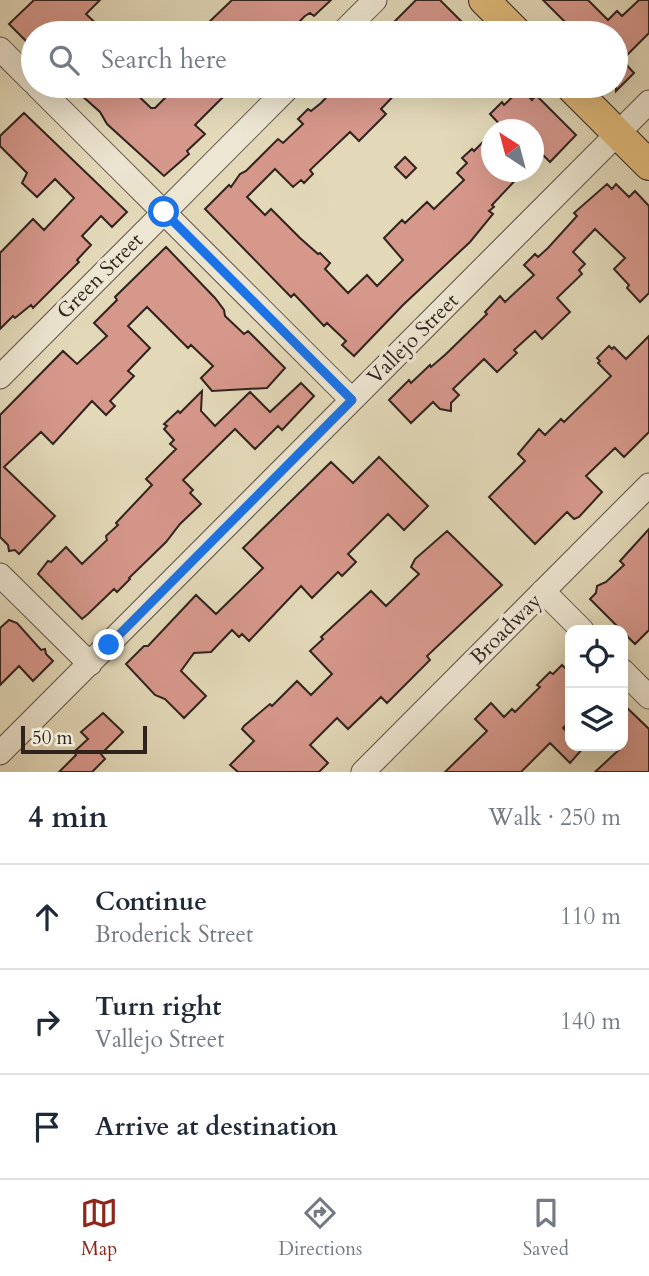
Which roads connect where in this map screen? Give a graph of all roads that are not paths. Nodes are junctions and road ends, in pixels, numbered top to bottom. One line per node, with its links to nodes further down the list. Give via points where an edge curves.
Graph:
1 (375, 0): 3 (street)
2 (484, 0): 4 (main road)
3 (354, 21)
4 (505, 21)
5 (0, 49): 6 (street)
6 (21, 70)
7 (49, 98): 13 (street)
8 (278, 98): 13 (street, Green Street)
9 (582, 98): 11 (main road)
10 (649, 102): 11 (street, Vallejo Street)
11 (618, 134): 12 (main road); 15 (street, Vallejo Street)
12 (649, 164)
13 (164, 212): 14 (street, Green Street); 15 (street)
14 (0, 377)
15 (352, 400): 20 (street, Vallejo Street)
16 (649, 485): 18 (street, Broadway)
17 (0, 575): 20 (street)
18 (543, 591): 19 (street); 24 (street, Broadway)
19 (577, 625)
20 (90, 664): 23 (street, Vallejo Street)
21 (628, 676): 22 (street)
22 (649, 697)
23 (0, 753)
24 (363, 772)

